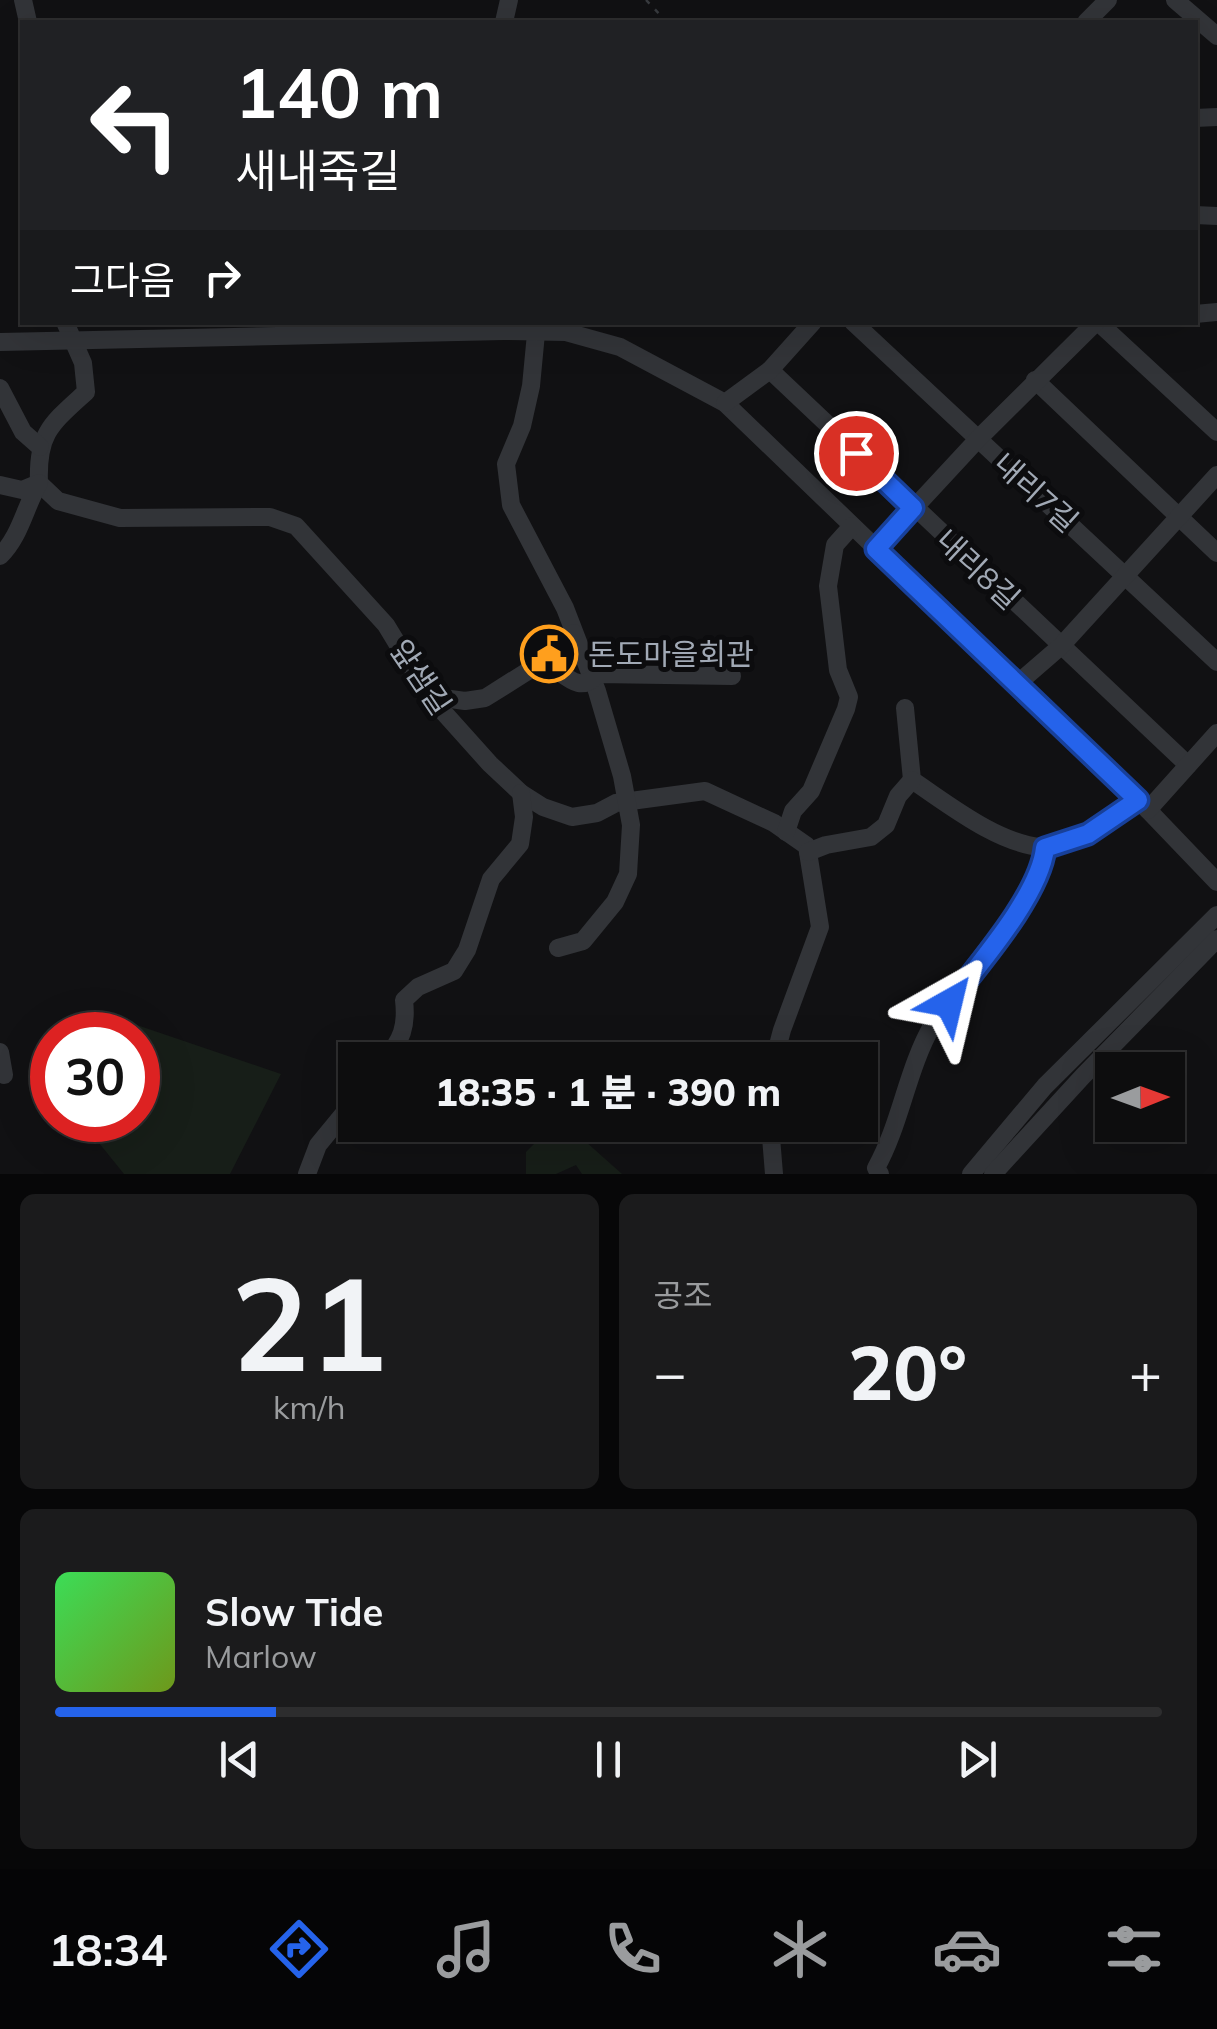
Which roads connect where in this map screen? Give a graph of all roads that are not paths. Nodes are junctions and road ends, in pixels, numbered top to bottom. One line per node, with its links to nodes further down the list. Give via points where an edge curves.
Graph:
1 (1108, 0): 3 (street)
2 (1175, 0): 4 (street)
3 (1088, 20)
4 (1217, 36)
5 (66, 325): 11 (street)
6 (810, 325): 13 (street)
7 (856, 325): 18 (street, 내리7길)
8 (1094, 325): 14 (street)
9 (1100, 325): 17 (street)
10 (537, 327): 11 (street); 16 (street, via 620,347); 30 (street, via 522,426 506,464 511,504)
11 (72, 341): 12 (street); 19 (street, via 86,392 47,428)
12 (0, 342)
13 (770, 370): 16 (street); 23 (street, 내리8길)
14 (1035, 380): 18 (street); 24 (street)
15 (0, 388): 19 (street, via 23,432)
16 (725, 403): 25 (street)
17 (1217, 432)
18 (978, 439): 23 (street); 29 (street, 내리7길)
19 (40, 446): 21 (street)
20 (1217, 475): 24 (street)
21 (39, 483): 22 (street, via 22,490); 28 (street, via 13,543); 37 (street, 앞샘길, via 58,500 120,518 270,517 296,526 386,625)
22 (0, 485)
23 (913, 508): 26 (street); 31 (street, 내리8길)
24 (1177, 516): 27 (street); 29 (street)
25 (852, 526): 26 (street); 45 (street, via 835,545 828,586 835,653 849,697 811,791)
26 (876, 549): 36 (street)
27 (1217, 553)
28 (0, 556)
29 (1125, 573): 31 (street); 33 (street, 내리7길)
30 (574, 633): 32 (street, via 545,648); 35 (street)
31 (1061, 646): 36 (street); 40 (street, 내리8길)
32 (540, 661): 35 (street, via 570,682); 37 (street, via 485,698)
33 (1217, 662)
34 (732, 676): 35 (street, via 598,674)
35 (592, 681): 43 (street)
36 (1016, 685): 44 (street)
37 (429, 696): 42 (street, 앞샘길)
38 (905, 708): 41 (street)
39 (1217, 733): 40 (street)
40 (1188, 765): 44 (street)
41 (912, 780): 46 (street, via 972,819); 47 (street, via 886,824 871,836)
42 (521, 793): 43 (street, 앞샘길, via 572,817); 52 (street, via 520,844 491,880 454,971 404,1000)
43 (627, 802): 45 (street, 앞샘길, via 706,791); 51 (street, via 628,874 615,902 583,942)
44 (1143, 805): 46 (street); 48 (street)
45 (786, 832): 47 (street, 앞샘길)
46 (1045, 848): 60 (street, via 1028,894 932,1025 876,1168)
47 (808, 849): 53 (street, via 820,927)
48 (1217, 882)
49 (1217, 915): 61 (street, via 1045,1086)
50 (1217, 939): 62 (street)
51 (558, 948)
52 (400, 1042)
53 (779, 1042)
54 (0, 1052): 55 (street)
55 (4, 1075)
56 (338, 1121): 58 (street, via 318,1145)
57 (771, 1142): 59 (street)
58 (307, 1174)
59 (774, 1174)
60 (880, 1174)
61 (971, 1174)
62 (994, 1174)

